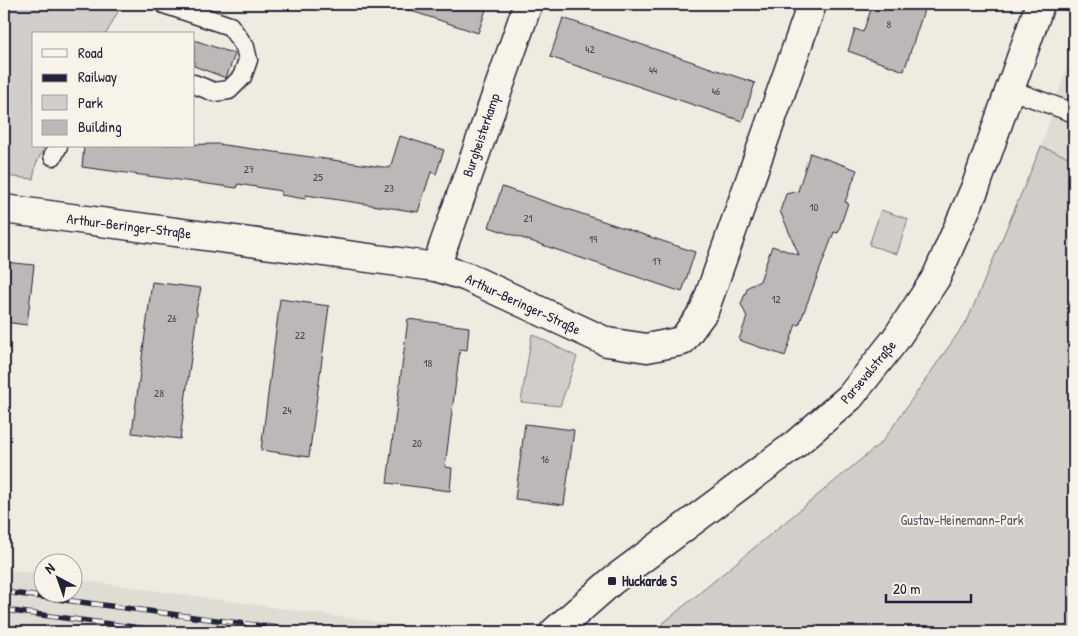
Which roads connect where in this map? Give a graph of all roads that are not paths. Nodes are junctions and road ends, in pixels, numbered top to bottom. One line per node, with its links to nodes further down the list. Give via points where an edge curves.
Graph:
1 (164, 4): 5 (lane, via 230,26 245,47 248,60 242,77 229,90 214,92)
2 (528, 4): 9 (street, Burgheisterkamp)
3 (812, 4): 9 (street, Arthur-Beringer-Straße, via 704,311 682,341 647,348 607,342 467,277)
4 (1040, 4): 6 (street, Parsevalstraße)
5 (195, 84)
6 (1011, 90): 7 (lane); 10 (street, Parsevalstraße, via 976,186 936,278 895,340 850,397 792,447 612,581)
7 (1074, 113)
8 (4, 209): 9 (street, Arthur-Beringer-Straße)
9 (436, 267)
10 (554, 632)

